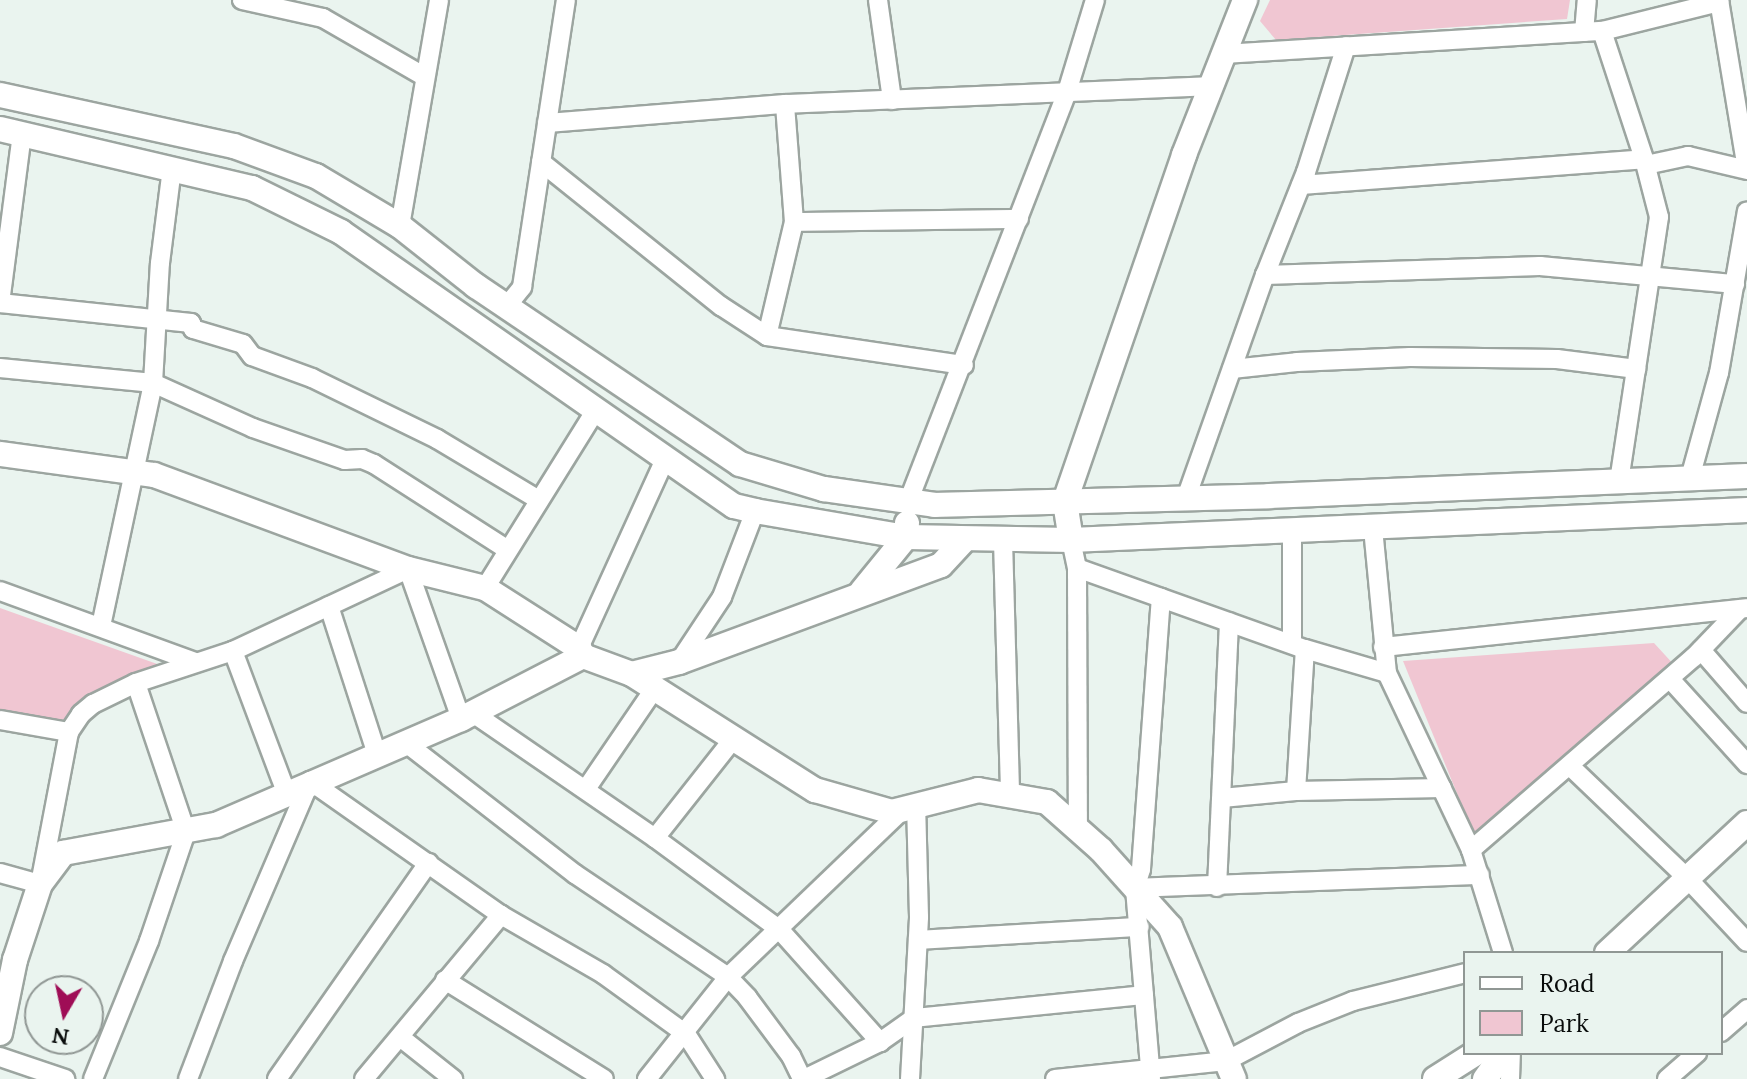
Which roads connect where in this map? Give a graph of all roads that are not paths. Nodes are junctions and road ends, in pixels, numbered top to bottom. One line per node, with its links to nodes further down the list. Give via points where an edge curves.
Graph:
1 (242, 0): 9 (street)
2 (439, 0): 13 (street)
3 (566, 0): 19 (street)
4 (878, 0): 17 (street)
5 (1095, 0): 15 (street)
6 (1245, 0): 12 (main road)
7 (1587, 0): 10 (street)
8 (1719, 1): 10 (street); 24 (street)
9 (325, 9): 13 (street)
10 (1593, 32): 11 (street); 22 (street)
11 (1346, 46): 12 (street); 25 (street)
12 (1224, 54): 14 (main road)
13 (425, 77): 29 (street)
14 (1211, 86): 15 (street); 52 (main road)
15 (1067, 92): 17 (street); 27 (street)
16 (0, 95): 29 (main road, via 234,146 316,176)
17 (892, 100): 18 (street)
18 (785, 104): 19 (street); 28 (street)
19 (547, 123): 21 (street)
20 (11, 131): 23 (main road); 31 (street)
21 (541, 162): 35 (street, via 522,287); 37 (street, via 721,306)
22 (1645, 162): 24 (street, via 1688,156); 25 (street); 32 (street, via 1659,217)
23 (172, 168): 36 (street); 43 (main road, via 252,188 341,232)
24 (1747, 169)
25 (1301, 185): 30 (street)
26 (1747, 211): 33 (street)
27 (1019, 219): 28 (street); 38 (street)
28 (794, 222): 37 (street)
29 (400, 226): 35 (main road)
30 (1265, 275): 32 (street, via 1540,266); 40 (street)
31 (2, 276): 34 (street)
32 (1650, 278): 33 (street); 41 (street)
33 (1735, 284): 48 (street, via 1719,373)
34 (0, 303): 36 (street)
35 (506, 307): 53 (main road, via 740,464 824,489)
36 (158, 317): 42 (street); 51 (street, via 191,323 193,329 243,344 252,356 312,378 437,439)
37 (767, 336): 38 (street)
38 (964, 365): 53 (street)
39 (0, 368): 42 (street)
40 (1232, 369): 41 (street, via 1425,357 1557,359); 50 (street)
41 (1636, 369): 49 (street)
42 (153, 383): 46 (street); 62 (street, via 253,428 345,460 374,464)
43 (595, 411): 45 (main road); 51 (street)
44 (0, 454): 46 (main road)
45 (665, 459): 55 (main road, via 734,506); 77 (street)
46 (136, 473): 64 (main road, via 154,475); 72 (street)
47 (1747, 476): 48 (main road)
48 (1690, 478): 49 (main road)
49 (1619, 481): 50 (main road)
50 (1186, 498): 52 (main road)
51 (539, 500): 62 (street)
52 (1065, 501): 53 (main road); 61 (main road)
53 (908, 502): 58 (main road)
54 (1747, 510): 56 (main road)
55 (755, 511): 58 (main road); 79 (street, via 722,597)
56 (1373, 528): 57 (main road); 74 (street)
57 (1292, 529): 61 (main road); 73 (street)
58 (906, 537): 59 (main road); 67 (main road)
59 (965, 539): 60 (main road); 67 (main road, via 941,565)
60 (1003, 540): 61 (main road); 99 (street)
61 (1071, 540): 63 (street)
62 (508, 550): 65 (street)
63 (1077, 568): 68 (street); 103 (street)
64 (408, 569): 65 (main road); 69 (street); 86 (street)
65 (485, 588): 77 (main road)
66 (0, 591): 72 (street)
67 (861, 592): 79 (main road)
68 (1161, 598): 71 (street); 113 (street, via 1141,869)
69 (329, 606): 76 (street); 91 (street)
70 (1744, 608): 74 (street); 75 (street)
71 (1229, 622): 73 (street); 100 (street)
72 (101, 626): 78 (street)
73 (1299, 646): 80 (street); 97 (street)
74 (1383, 647): 80 (street)
75 (1701, 650): 82 (street); 85 (street)
76 (233, 651): 78 (street); 98 (street)
77 (581, 652): 81 (main road); 86 (main road)
78 (195, 662): 83 (street)
79 (679, 662): 81 (main road)
80 (1387, 673): 95 (street)
81 (632, 674): 84 (main road)
82 (1670, 679): 92 (street); 93 (street)
83 (136, 683): 88 (street, via 93,704); 104 (street)
84 (655, 688): 89 (main road); 96 (street)
85 (1747, 703)
86 (467, 716): 90 (main road); 96 (street)
87 (0, 720): 88 (street)
88 (69, 732): 111 (street)
89 (734, 738): 101 (main road, via 815,790 892,812); 105 (street)
90 (406, 743): 91 (main road); 123 (street, via 575,874)
91 (377, 755): 94 (main road)
92 (1747, 764)
93 (1571, 767): 106 (street); 110 (street)
94 (310, 781): 98 (main road); 107 (street); 142 (street)
95 (1442, 788): 97 (street); 106 (street)
96 (586, 789): 105 (street)
97 (1296, 791): 100 (street)
98 (286, 792): 104 (main road, via 216,825)
99 (1010, 796): 101 (main road, via 978,790); 103 (main road, via 1047,802)
100 (1222, 798): 112 (street)
101 (909, 808): 116 (street); 117 (street)
102 (1747, 823): 110 (main road)
103 (1078, 828): 113 (main road)
104 (186, 832): 111 (main road, via 63,853); 141 (street)
105 (655, 838): 116 (street)
106 (1471, 850): 109 (street)
107 (428, 863): 114 (street); 143 (street)
108 (0, 873): 111 (street)
109 (1480, 875): 112 (street); 119 (street)
110 (1688, 879): 118 (street); 120 (main road)
111 (40, 884): 121 (main road)
112 (1217, 887): 113 (street)
113 (1135, 888): 115 (street); 138 (main road, via 1170,927)
114 (501, 915): 124 (street); 130 (street, via 603,974)
115 (1140, 927): 117 (street); 125 (street)
116 (779, 929): 123 (street); 132 (street)
117 (918, 940): 127 (street)
118 (1747, 942)
119 (1502, 951)
120 (1609, 951)
121 (8, 957): 129 (main road)
122 (1463, 974): 138 (street, via 1353,1001 1298,1023)
123 (728, 977): 130 (street); 149 (street)
124 (445, 980): 131 (street); 146 (street)
125 (1144, 995): 127 (street); 139 (street)
126 (1747, 1009): 128 (street)
127 (914, 1018): 132 (street); 150 (street)
128 (1723, 1030)
129 (0, 1033)
130 (686, 1034): 147 (street); 148 (street)
131 (400, 1037): 144 (street); 145 (street)
132 (880, 1042): 149 (street)
133 (1473, 1055): 152 (main road)
134 (1503, 1055): 153 (main road)
135 (1511, 1055): 154 (street)
136 (1695, 1055): 155 (street)
137 (0, 1057): 140 (street)
138 (1230, 1070): 139 (street)
139 (1150, 1074): 151 (street)
140 (65, 1079)
141 (93, 1079)
142 (188, 1079)
143 (277, 1079)
144 (364, 1079)
145 (453, 1079)
146 (604, 1079)
147 (647, 1079)
148 (715, 1079)
149 (803, 1079)
150 (910, 1079)
151 (1055, 1079)
152 (1435, 1079)
153 (1485, 1079)
154 (1510, 1079)
155 (1667, 1079)

